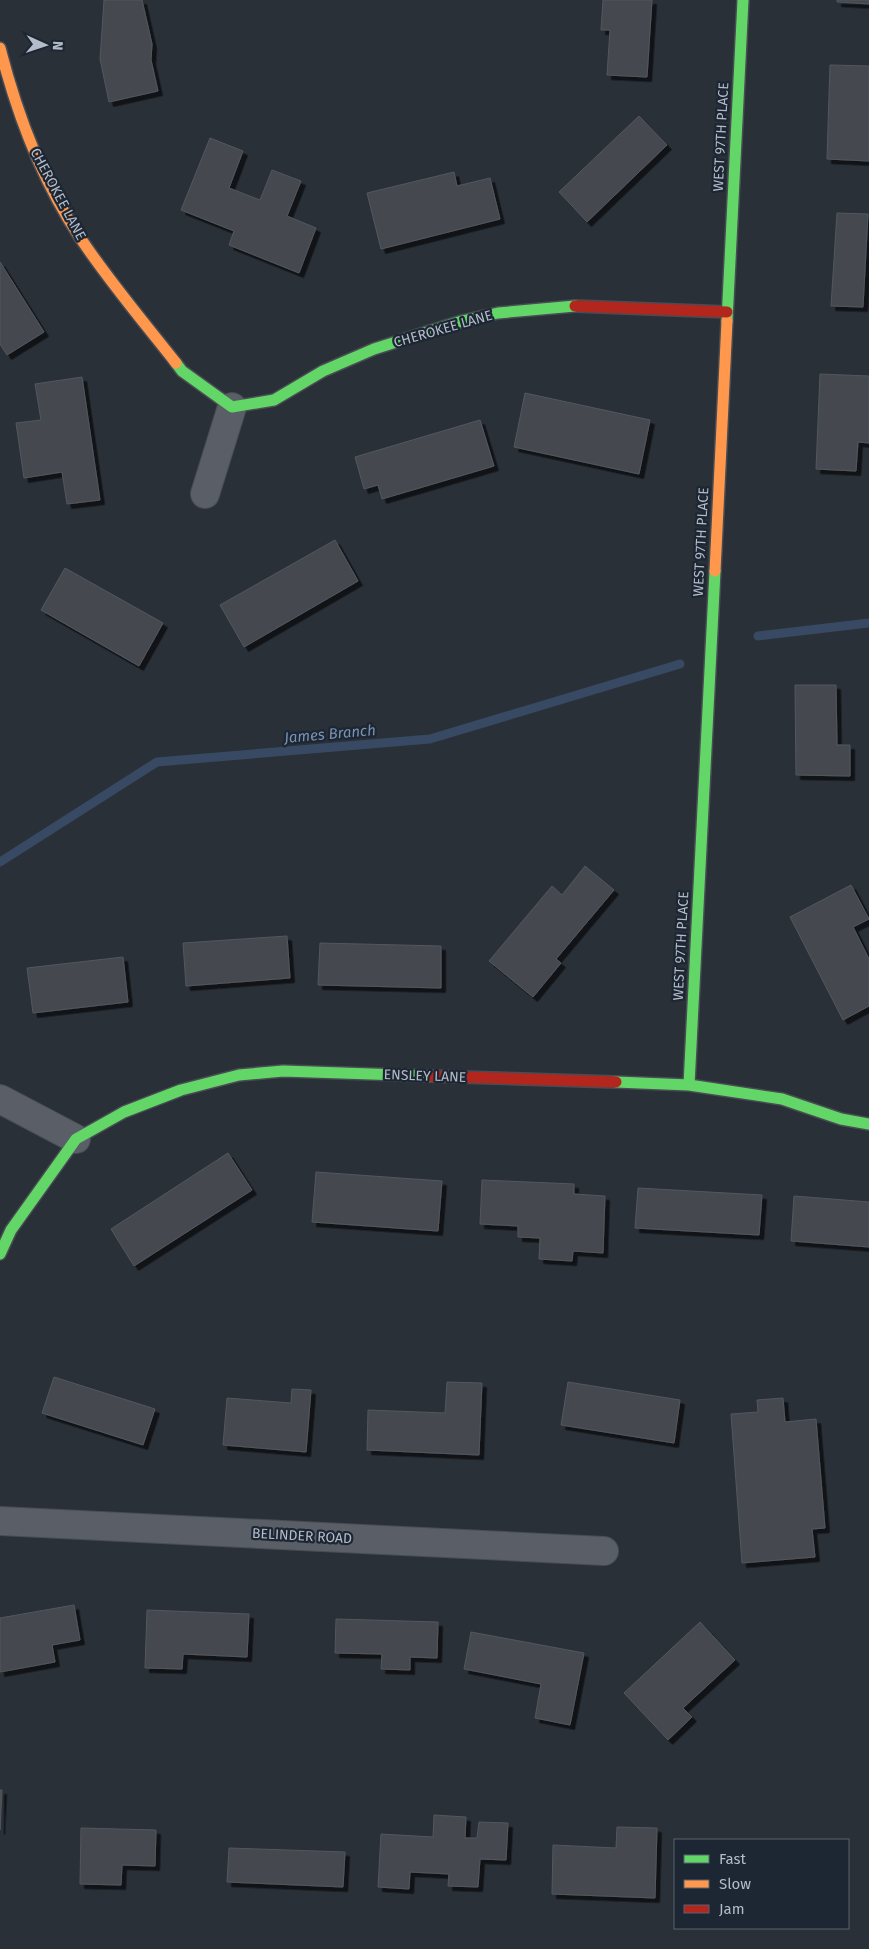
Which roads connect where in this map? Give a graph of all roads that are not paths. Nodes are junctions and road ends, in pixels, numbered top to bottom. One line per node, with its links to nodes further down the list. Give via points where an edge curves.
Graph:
1 (744, 0): 3 (street, WEST 97TH PLACE)
2 (0, 48): 4 (street, CHEROKEE LANE, via 23,126 48,182 78,236 182,371)
3 (727, 312): 4 (street, CHEROKEE LANE, via 566,306 498,313 374,349 323,371 274,400); 6 (street, WEST 97TH PLACE)
4 (232, 406): 5 (street)
5 (205, 494)
6 (689, 1085): 8 (street, ENSLEY LANE, via 782,1099 841,1119); 9 (street, ENSLEY LANE, via 283,1071 239,1075 181,1090 124,1112)
7 (0, 1099): 9 (street)
8 (869, 1124)
9 (76, 1139): 10 (street, via 11,1230)
10 (0, 1254)
11 (0, 1521): 12 (street, BELINDER ROAD)
12 (604, 1551)

